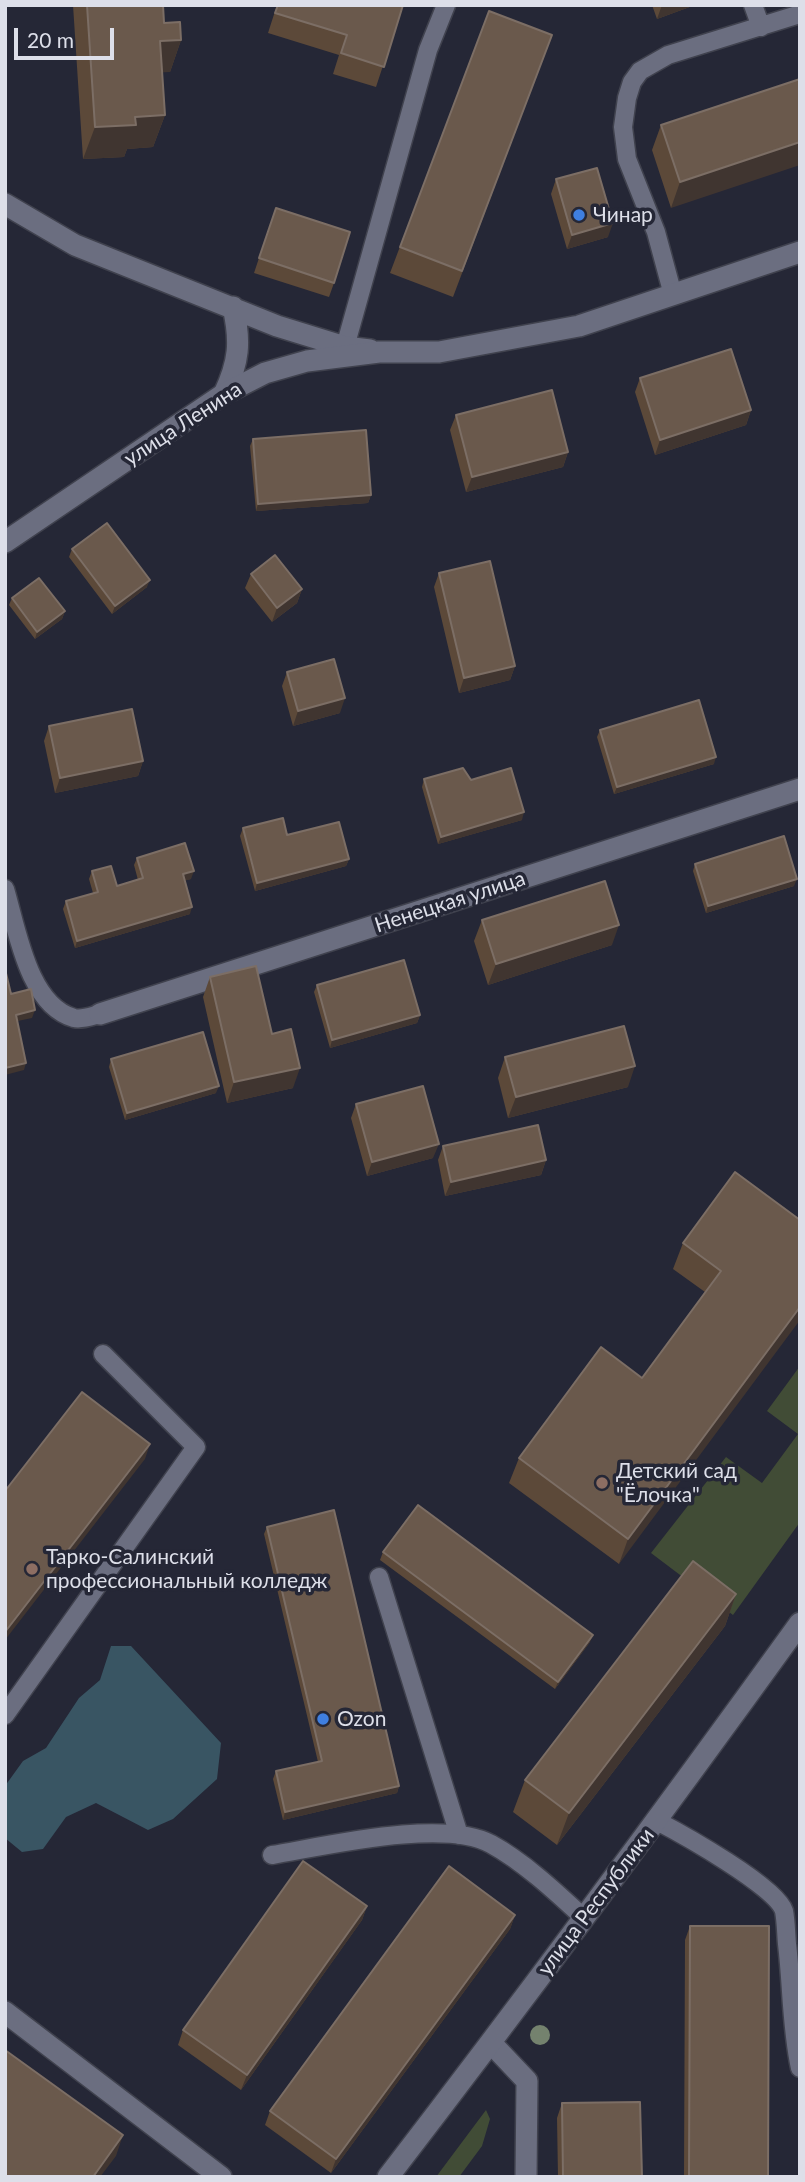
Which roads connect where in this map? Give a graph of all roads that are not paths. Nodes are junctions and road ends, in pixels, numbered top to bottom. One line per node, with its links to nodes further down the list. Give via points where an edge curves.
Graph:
1 (446, 5): 9 (lane, via 428,50)
2 (753, 5): 4 (lane)
3 (800, 14): 4 (lane)
4 (761, 27): 7 (lane, via 668,55 640,71 632,82 624,127 627,159 656,232)
5 (5, 204): 8 (street, улица Ленина, via 75,245)
6 (800, 252): 7 (street, улица Ленина)
7 (673, 295): 10 (street, улица Ленина, via 566,329 439,352)
8 (233, 307): 9 (street, улица Ленина); 11 (street, via 239,353)
9 (345, 347): 10 (street, улица Ленина)
10 (379, 352): 11 (street, улица Ленина, via 307,361 265,373)
11 (225, 394): 12 (street, улица Ленина)
12 (5, 542)
13 (800, 789): 15 (street, Ненецкая улица)
14 (5, 889): 15 (lane, via 34,982 55,1010 77,1019)
15 (100, 1014)
16 (103, 1354): 19 (lane, via 196,1447)
17 (379, 1577): 21 (lane)
18 (800, 1623): 20 (street, улица Республики)
19 (5, 1715)
20 (657, 1821): 23 (street, улица Республики); 26 (lane, via 700,1844 775,1896 783,1910)
21 (459, 1835): 22 (lane, via 397,1834); 23 (lane, via 490,1843 551,1887)
22 (272, 1855)
23 (584, 1918): 25 (street, улица Республики)
24 (5, 2012): 27 (street)
25 (491, 2043): 28 (street, улица Республики); 29 (street, via 527,2081)
26 (800, 2068)
27 (221, 2177)
28 (388, 2177)
29 (526, 2177)

